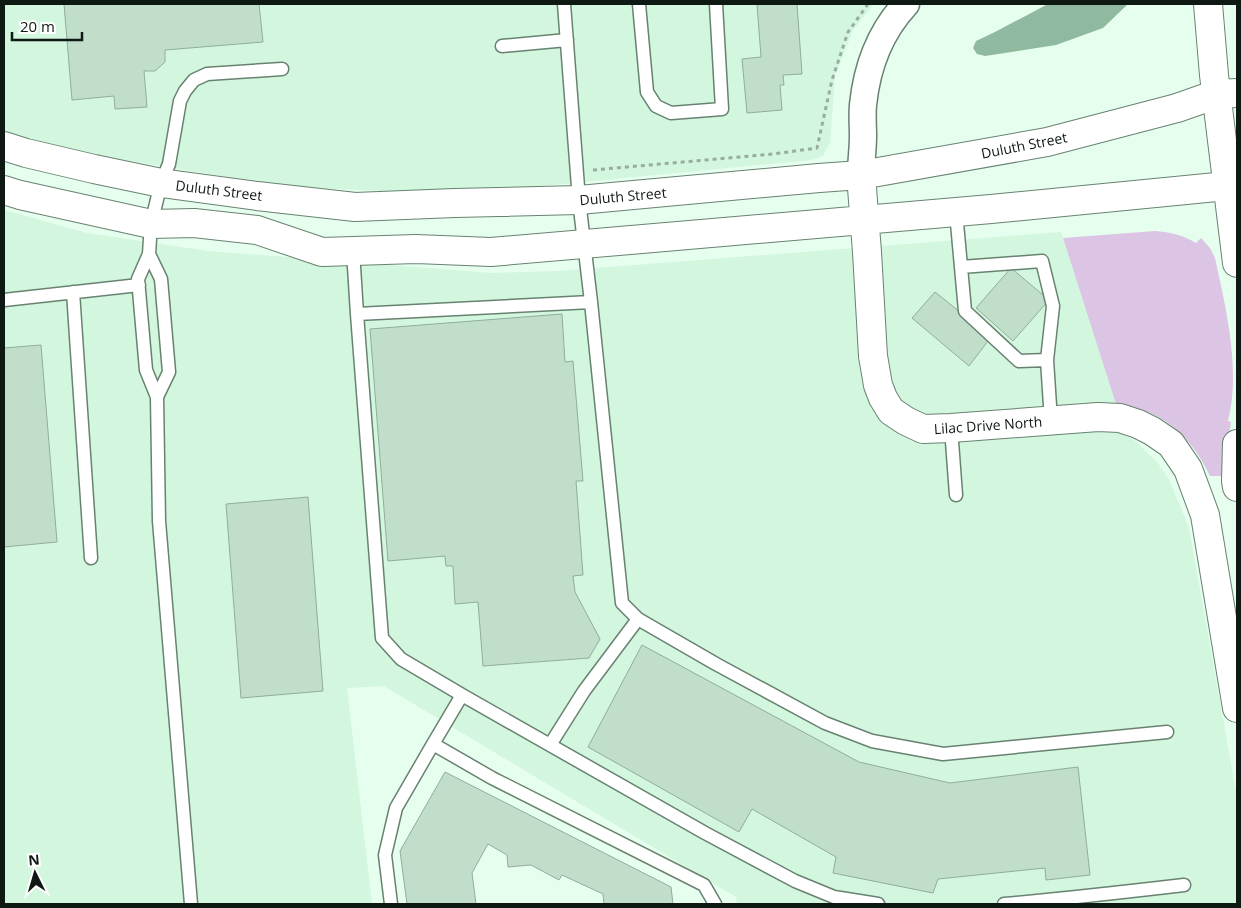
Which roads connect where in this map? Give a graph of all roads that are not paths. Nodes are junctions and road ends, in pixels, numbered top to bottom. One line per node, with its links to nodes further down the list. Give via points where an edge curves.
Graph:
1 (564, 4): 6 (lane)
2 (640, 4): 3 (lane, via 647,92 656,106 671,113 722,109)
3 (716, 4)
4 (906, 4): 11 (street, Lilac Drive North, via 876,48 866,82)
5 (1208, 4): 9 (main road, via 1210,32)
6 (567, 40): 7 (lane); 15 (lane)
7 (502, 46)
8 (282, 69): 12 (lane, via 208,74 194,80 180,100 169,164)
9 (1227, 94): 11 (main road, Duluth Street, via 1047,142); 13 (main road)
10 (4, 146): 12 (main road, Duluth Street)
11 (860, 175): 15 (main road, Duluth Street); 17 (main road, Lilac Drive North)
12 (162, 183): 15 (main road, Duluth Street, via 355,207); 18 (lane)
13 (1233, 185): 16 (main road); 22 (main road, via 1230,214)
14 (4, 190): 18 (main road)
15 (579, 200): 19 (lane)
16 (956, 212): 17 (main road); 23 (lane)
17 (865, 220): 19 (main road); 32 (main road, Lilac Drive North, via 873,356 883,398 891,411 924,429)
18 (151, 224): 20 (main road, via 194,223 257,230 322,252); 21 (lane)
19 (585, 244): 20 (main road, via 491,252); 27 (lane)
20 (353, 250): 28 (lane)
21 (149, 254): 24 (lane); 30 (lane, via 161,280 168,372)
22 (1237, 263)
23 (961, 267): 29 (lane, via 965,311 1019,361); 29 (lane, via 1042,261 1053,306)
24 (139, 285): 25 (lane); 30 (lane, via 146,370)
25 (73, 292): 26 (lane); 36 (lane)
26 (4, 300)
27 (591, 302): 28 (lane); 37 (lane, via 622,603)
28 (357, 314): 38 (lane, via 382,638 401,660)
29 (1047, 360): 31 (lane)
30 (157, 397): 44 (lane, via 159,529)
31 (1051, 421): 32 (main road, Lilac Drive North); 39 (main road, Lilac Drive North, via 1098,417 1120,418 1138,424 1171,444 1188,470 1205,515)
32 (951, 428): 35 (lane)
33 (1237, 444): 34 (main road)
34 (1237, 486)
35 (956, 494)
36 (91, 558)
37 (638, 619): 40 (lane, via 826,723 872,740 943,754); 42 (lane, via 584,691)
38 (462, 695): 41 (lane); 42 (lane)
39 (1237, 708)
40 (1167, 732)
41 (434, 744): 45 (lane, via 396,808 385,855); 46 (lane, via 492,778 704,885)
42 (550, 745): 47 (lane, via 796,881 834,897)
43 (1184, 886): 48 (lane)
44 (191, 904)
45 (391, 904)
46 (714, 904)
47 (878, 904)
48 (1004, 904)

